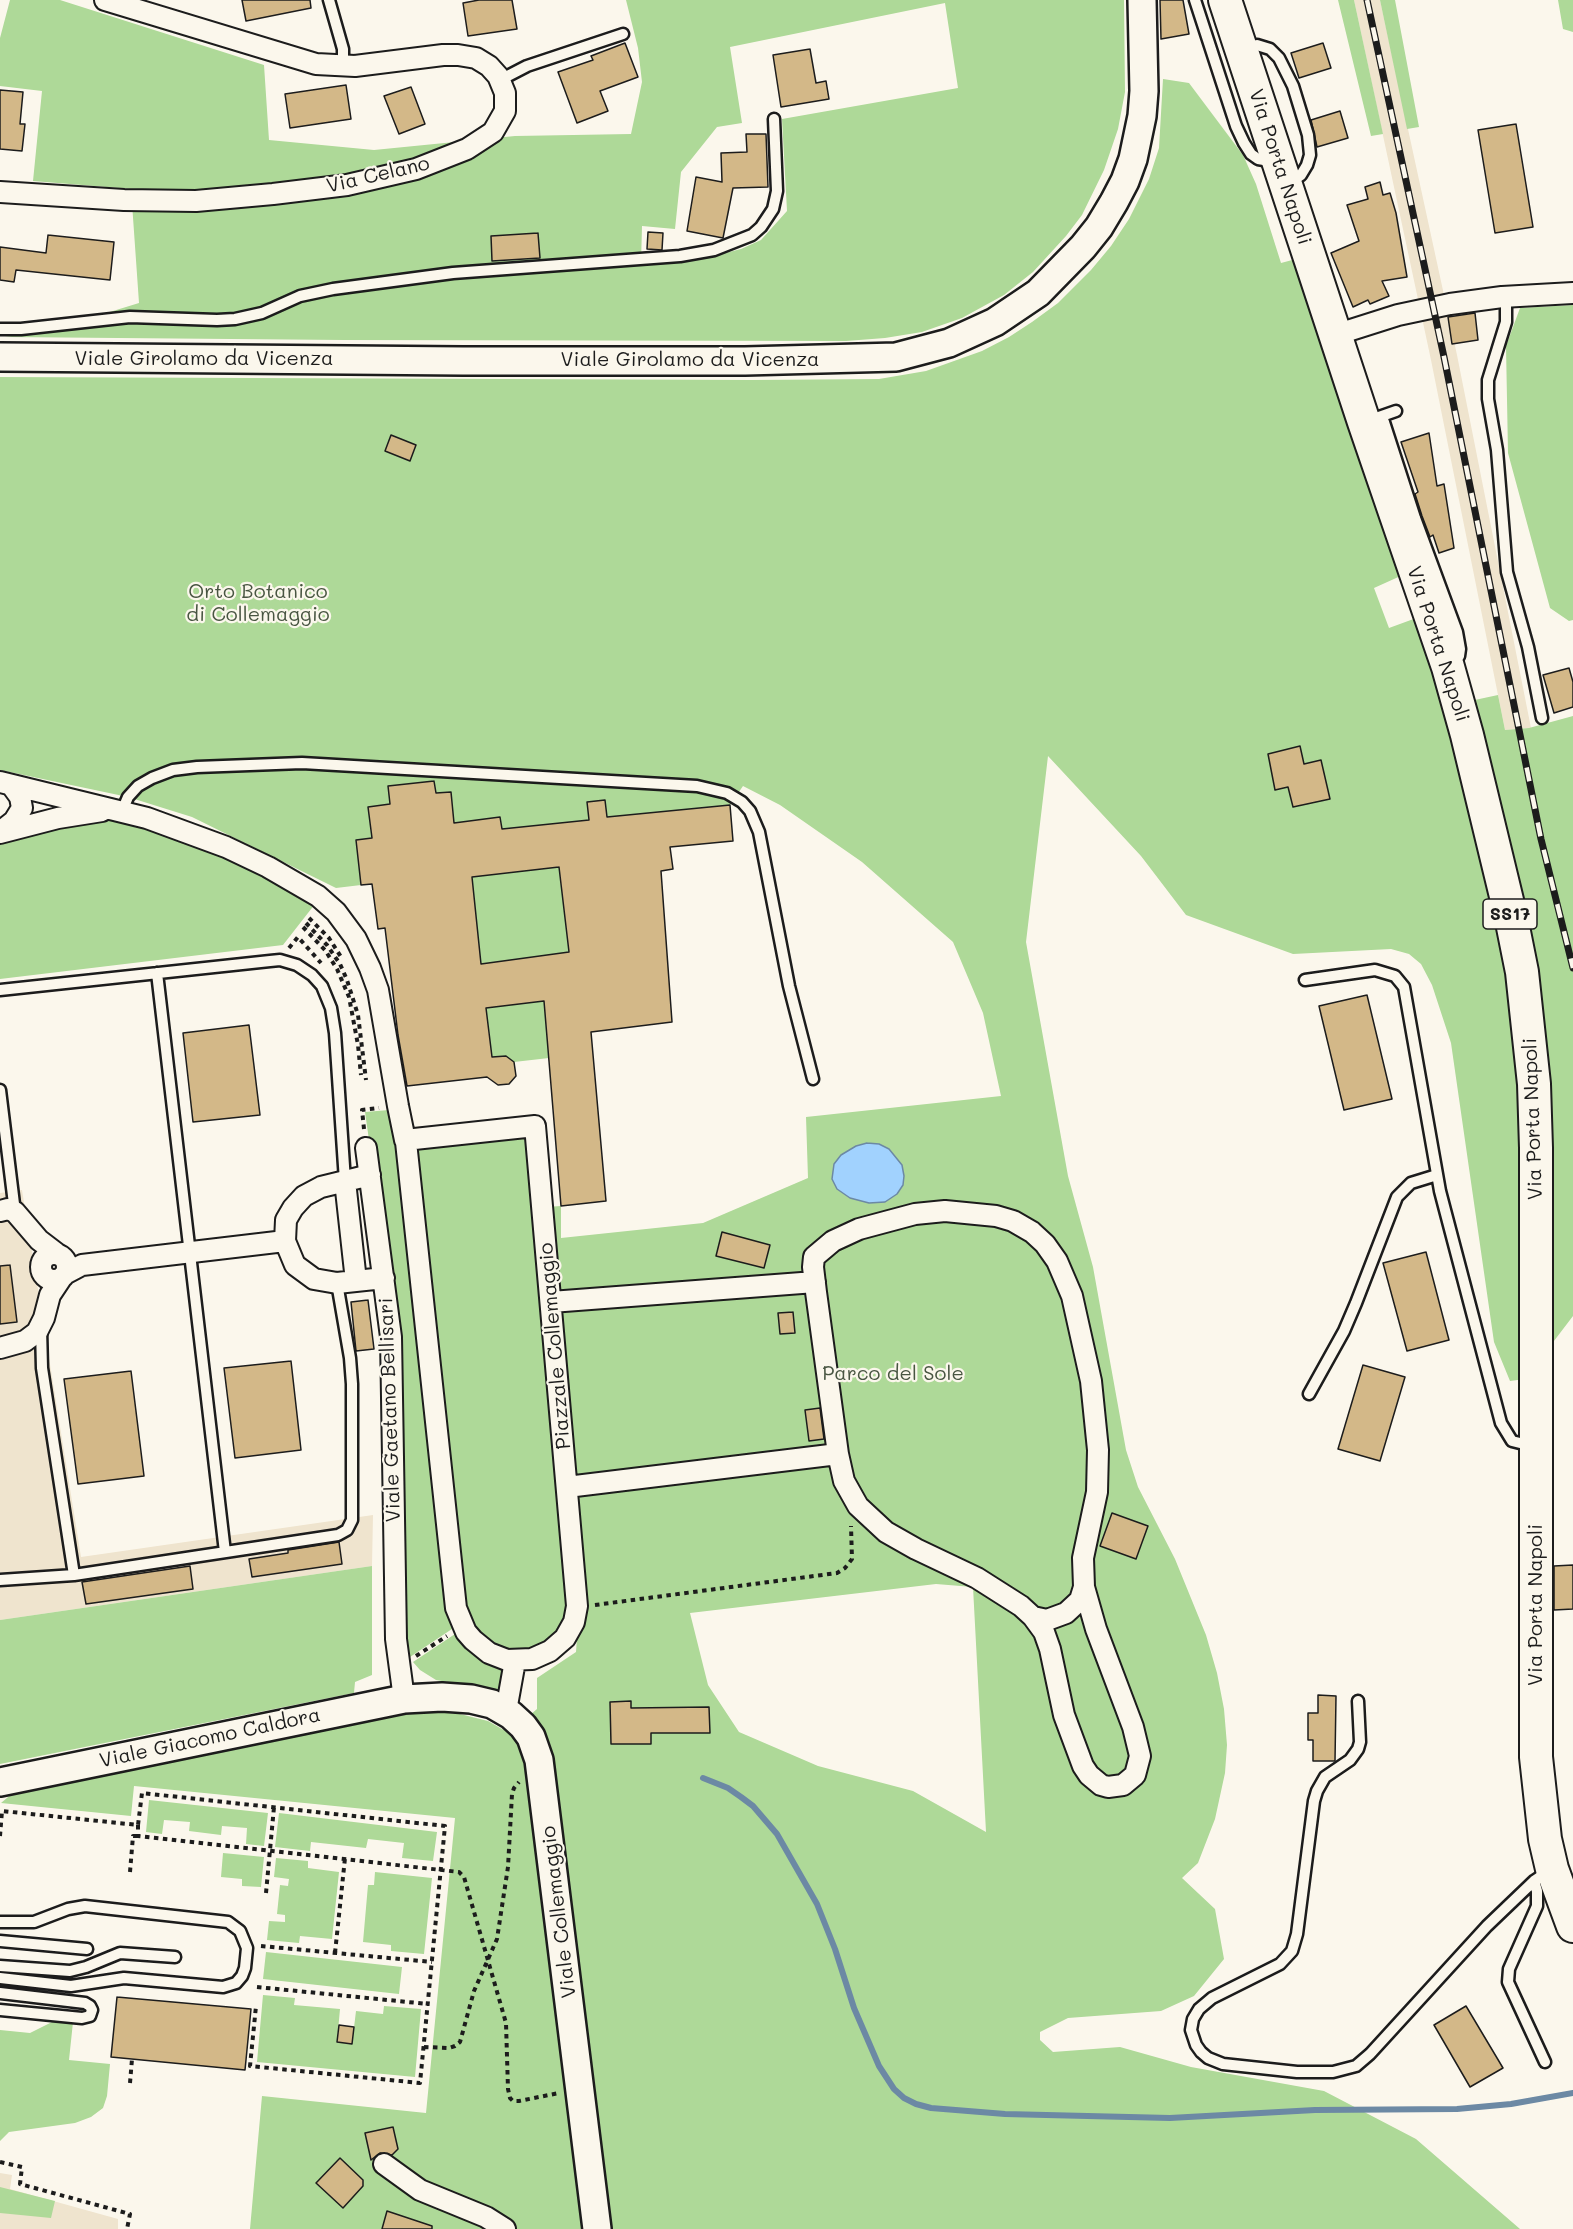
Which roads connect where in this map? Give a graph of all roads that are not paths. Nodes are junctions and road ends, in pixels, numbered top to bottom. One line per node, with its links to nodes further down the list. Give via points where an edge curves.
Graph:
1 (105, 0): 6 (street)
2 (329, 0): 8 (lane, via 343,49)
3 (1142, 0): 17 (main road, Viale Girolamo da Vicenza, via 1142,116 1125,181 1099,227 1038,293 995,322 950,343 896,357 768,361)
4 (1195, 0): 11 (lane, via 1244,143 1258,159)
5 (1225, 0): 11 (main road, Via Porta Napoli / SS17)
6 (145, 6): 8 (street, via 287,57)
7 (623, 34): 9 (lane, via 527,66)
8 (343, 66): 9 (street, via 458,55 482,61)
9 (500, 80): 12 (street, Via Celano, via 505,111 488,137 442,160 383,178 196,201)
10 (774, 119): 15 (lane, via 777,192 773,209 752,235 714,250 453,273 333,289 235,319 130,317)
11 (1281, 170): 16 (main road, Via Porta Napoli / SS17)
12 (0, 192)
13 (1573, 293): 14 (street)
14 (1506, 297): 16 (street, via 1432,307); 20 (lane, via 1506,322 1488,380 1488,399 1497,450 1507,573)
15 (0, 329)
16 (1335, 335): 19 (main road, Via Porta Napoli / SS17)
17 (0, 357)
18 (1396, 411): 19 (lane)
19 (1373, 419): 45 (main road, Via Porta Napoli / SS17, via 1467,735 1511,916 1529,1023 1536,1148)
20 (1542, 718)
21 (6, 784): 22 (street); 23 (street, via 20,797 21,811)
22 (119, 810): 23 (street, via 64,816); 27 (lane, via 138,786 173,770 302,763 697,786 727,793 750,811 759,832 787,975); 29 (street, via 249,857 331,906 356,939 374,978)
23 (0, 832)
24 (156, 973): 26 (lane); 33 (lane, via 280,960 297,964 317,981 329,1000 335,1032); 36 (lane)
25 (1305, 980): 31 (lane, via 1375,970 1390,973 1401,982 1407,995)
26 (0, 990)
27 (813, 1079)
28 (0, 1090): 34 (lane)
29 (405, 1140): 41 (street, Piazzale Collemaggio, via 536,1126); 54 (street, via 456,1608 472,1640 489,1653)
30 (366, 1148): 32 (street, Viale Gaetano Bellisari)
31 (1437, 1175): 44 (lane, via 1411,1183 1397,1197 1344,1331); 45 (lane, via 1500,1423 1515,1443)
32 (370, 1176): 33 (street); 38 (street, Viale Gaetano Bellisari)
33 (345, 1181): 35 (street, via 317,1188 300,1200 286,1220); 39 (street)
34 (8, 1211): 37 (street)
35 (285, 1240): 36 (street); 39 (street, via 290,1257 301,1271 314,1279)
36 (190, 1252): 37 (street); 48 (lane)
37 (66, 1266): 42 (street, via 50,1295)
38 (384, 1278): 39 (street); 55 (street, Viale Gaetano Bellisari, via 392,1353 397,1651)
39 (346, 1282): 48 (lane, via 352,1384 352,1520 347,1530 338,1535)
40 (815, 1282): 41 (street); 46 (street); 51 (street, via 814,1257 826,1245 859,1229 915,1214 945,1211 996,1216 1020,1224 1045,1244 1062,1270 1072,1296 1085,1348 1097,1428 1097,1492 1083,1558)
41 (551, 1302): 47 (street, Piazzale Collemaggio)
42 (41, 1325): 43 (street, via 25,1341); 49 (lane, via 42,1368)
43 (0, 1348)
44 (1309, 1395)
45 (1537, 1443): 59 (main road, Via Porta Napoli / SS17, via 1536,1756 1541,1818)
46 (838, 1454): 47 (street); 52 (street, via 844,1481 858,1506 873,1522)
47 (567, 1487): 54 (street, Piazzale Collemaggio, via 577,1606 574,1622 565,1638 550,1651)
48 (225, 1552): 49 (lane)
49 (74, 1575): 50 (lane)
50 (0, 1580)
51 (1084, 1587): 52 (street, via 1077,1605); 53 (street)
52 (1047, 1621): 53 (street, via 1070,1616); 53 (street, via 1064,1715 1083,1766 1101,1785 1115,1787 1135,1775 1140,1756 1127,1709)
53 (1096, 1629)
54 (515, 1661): 57 (street)
55 (404, 1699): 57 (main road, Viale Collemaggio, via 464,1698); 58 (main road, Viale Giacomo Caldora)
56 (1358, 1701): 59 (lane, via 1358,1749 1350,1760 1325,1777 1315,1795 1292,1951 1283,1962 1212,1998 1199,2009 1191,2030 1201,2052 1230,2065 1297,2072 1334,2072 1356,2066 1486,1926)
57 (506, 1711): 72 (main road, Viale Collemaggio, via 527,1731 539,1760)
58 (6, 1782)
59 (1553, 1871): 61 (main road, Via Porta Napoli / SS17); 69 (lane, via 1537,1891 1532,1922 1509,1969 1508,1982)
60 (0, 1922): 66 (lane, via 34,1922 85,1906 228,1922 240,1931 247,1948 242,1976 236,1983 223,1987 124,1978 71,1986)
61 (1573, 1926)
62 (0, 1941): 63 (lane)
63 (87, 1949)
64 (175, 1956): 65 (lane, via 120,1953 70,1971)
65 (0, 1966)
66 (0, 1978)
67 (0, 1993): 68 (lane, via 85,2002 92,2010 90,2016 82,2018)
68 (0, 2010)
69 (1545, 2062)
70 (384, 2164): 71 (street, via 420,2190)
71 (505, 2229)
72 (597, 2229)

